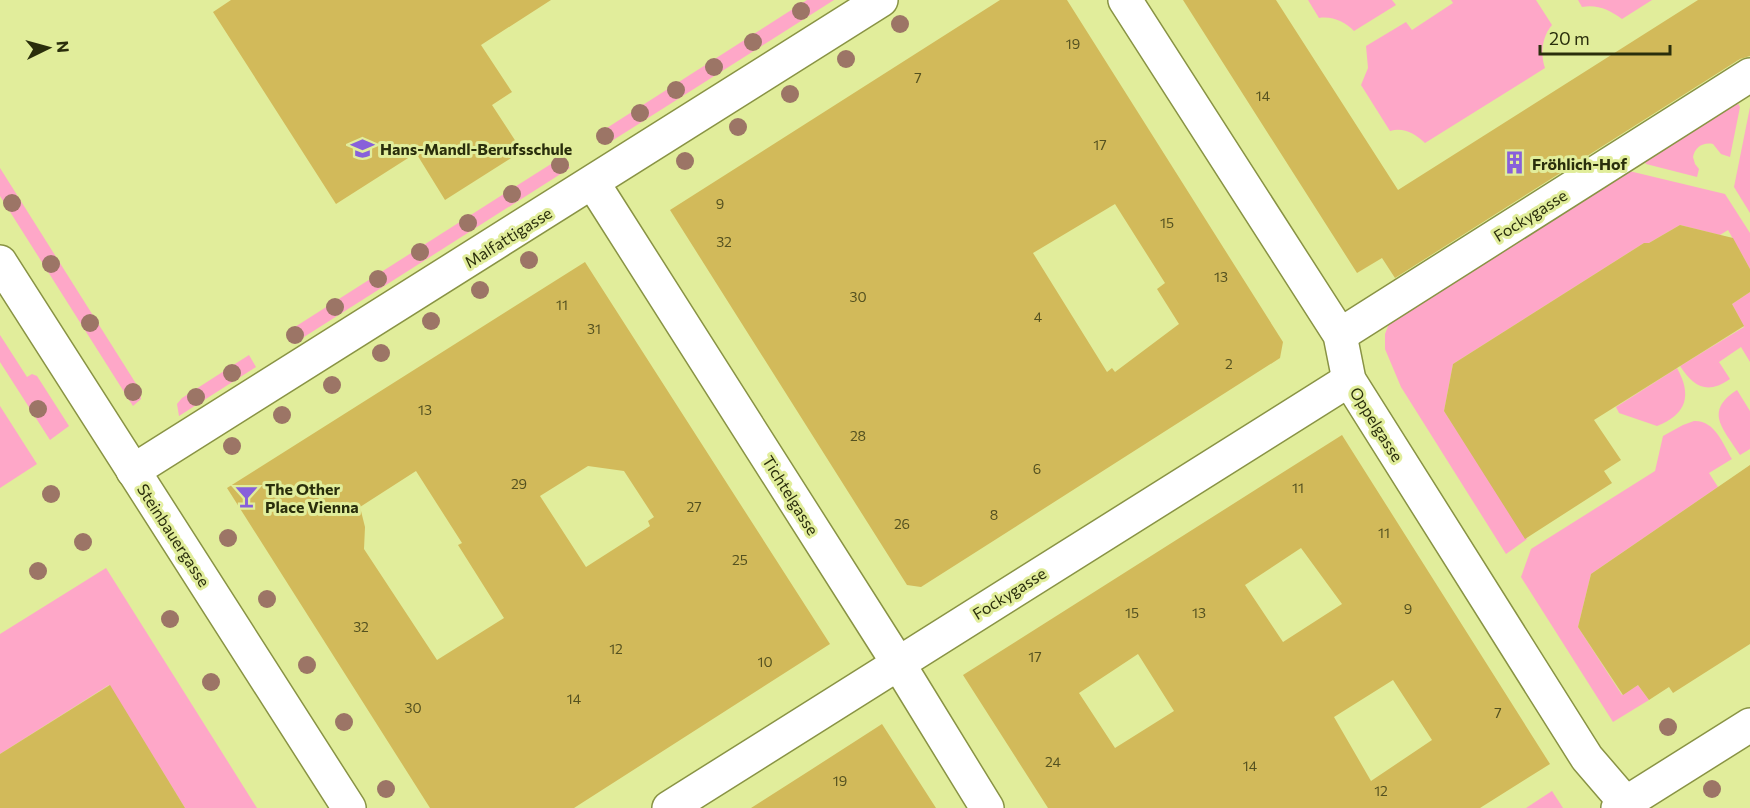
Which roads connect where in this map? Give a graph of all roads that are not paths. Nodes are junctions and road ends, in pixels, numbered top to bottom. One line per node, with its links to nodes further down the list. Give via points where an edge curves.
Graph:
1 (881, 0): 4 (street, Malfattigasse)
2 (1125, 0): 6 (street, Oppelgasse)
3 (1750, 75): 6 (street, Fockygasse)
4 (593, 183): 8 (street, Malfattigasse); 9 (street, Tichtelgasse)
5 (0, 262): 8 (street, Steinbauergasse)
6 (1340, 335): 7 (street, Oppelgasse)
7 (1348, 380): 9 (street, Fockygasse); 11 (street, Oppelgasse, via 1587,758)
8 (133, 471): 12 (street, Steinbauergasse)
9 (898, 663): 13 (street, Fockygasse); 14 (street, Tichtelgasse)
10 (1750, 724): 11 (street)
11 (1625, 806)
12 (349, 808)
13 (669, 808)
14 (987, 808)

